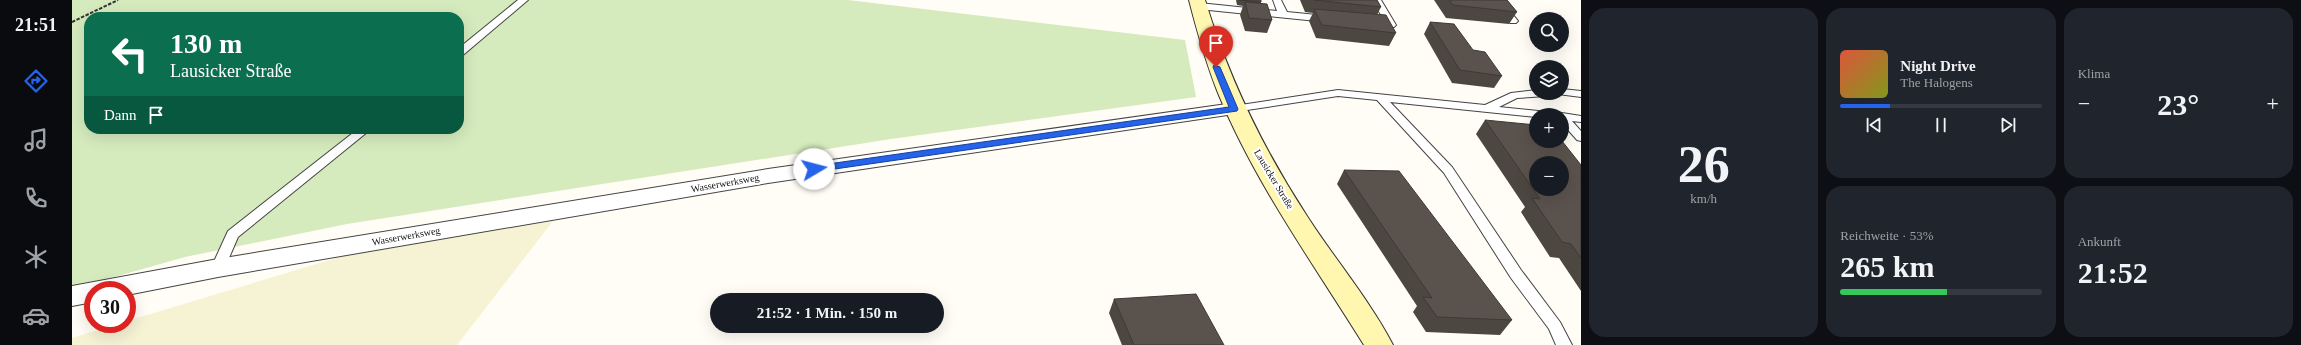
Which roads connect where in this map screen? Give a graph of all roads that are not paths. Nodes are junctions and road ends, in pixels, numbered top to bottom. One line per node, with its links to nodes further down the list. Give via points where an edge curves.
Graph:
1 (524, 0): 10 (lane)
2 (1277, 0): 6 (lane)
3 (1377, 0): 9 (lane, via 1391,25)
4 (1496, 0): 8 (lane)
5 (1198, 3): 6 (lane); 16 (main road, Lausicker Straße, via 1212,53)
6 (1283, 14): 7 (lane)
7 (1337, 20)
8 (1513, 21)
9 (1376, 23)
10 (464, 49)
11 (1569, 93): 13 (lane)
12 (1529, 94): 15 (lane, via 1515,95)
13 (1581, 94)
14 (1380, 97): 15 (lane); 16 (lane, via 1338,93); 28 (lane, via 1448,170 1516,274 1555,326)
15 (1487, 108): 17 (lane)
16 (1234, 109): 23 (street, Wasserwerksweg, via 768,176); 27 (main road, Lausicker Straße, via 1260,158)
17 (1529, 113)
18 (1569, 117): 19 (lane)
19 (1581, 118)
20 (1569, 125): 22 (lane)
21 (359, 134): 23 (lane, via 233,234)
22 (1581, 138)
23 (218, 268): 24 (street, Wasserwerksweg)
24 (136, 283)
25 (84, 294): 26 (street)
26 (72, 296)
27 (1379, 345)
28 (1564, 345)

